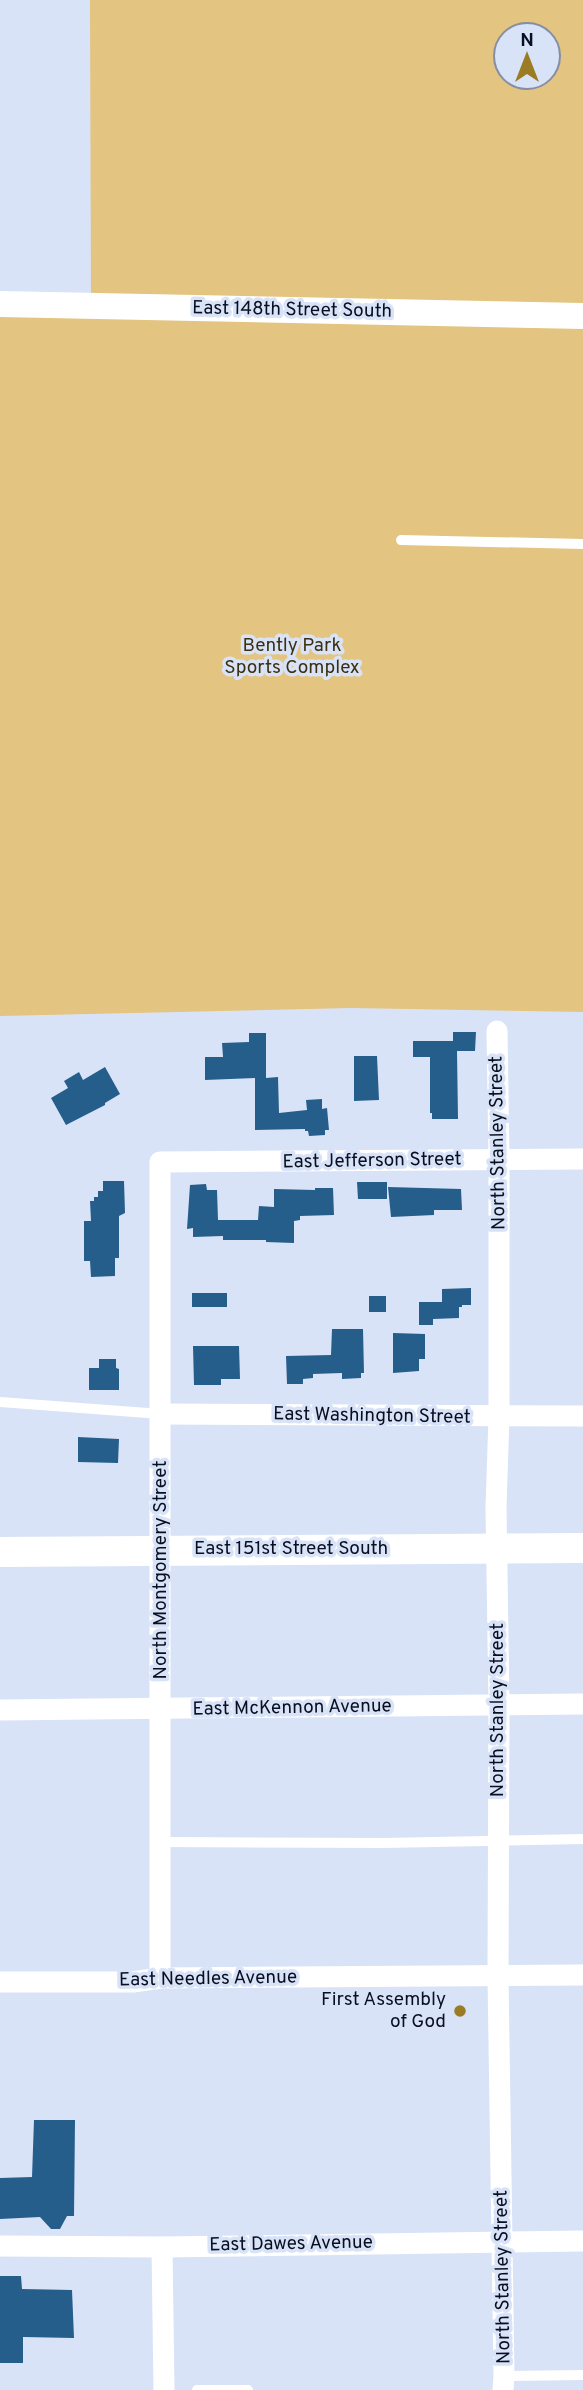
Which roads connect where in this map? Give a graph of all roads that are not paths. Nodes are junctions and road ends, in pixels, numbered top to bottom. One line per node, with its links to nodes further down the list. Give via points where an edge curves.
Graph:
1 (0, 304): 2 (street, East 148th Street South)
2 (583, 317)
3 (401, 540): 4 (lane)
4 (583, 544)
5 (497, 1031): 6 (street, North Stanley Street)
6 (499, 1159): 7 (street, East Jefferson Street); 8 (street, East Jefferson Street); 12 (street, North Stanley Street)
7 (583, 1159)
8 (160, 1162): 10 (street, North Montgomery Street)
9 (0, 1402): 10 (lane)
10 (162, 1414): 12 (street, East Washington Street); 15 (street, North Montgomery Street)
11 (583, 1416): 12 (street, East Washington Street)
12 (499, 1417): 13 (street, North Stanley Street)
13 (497, 1547): 14 (main road, East 151st Street South); 15 (main road, East 151st Street South); 17 (street, North Stanley Street)
14 (583, 1548)
15 (159, 1549): 16 (main road, East 151st Street South); 20 (street, North Montgomery Street)
16 (0, 1552)
17 (499, 1704): 18 (street, East McKennon Avenue); 20 (street, East McKennon Avenue); 22 (street, North Stanley Street)
18 (583, 1704)
19 (0, 1710): 20 (street, East McKennon Avenue)
20 (162, 1710): 23 (street, North Montgomery Street)
21 (583, 1839): 22 (lane)
22 (498, 1840): 23 (lane); 25 (street, North Stanley Street)
23 (162, 1842): 26 (street, North Montgomery Street)
24 (583, 1975): 25 (street, East Needles Avenue)
25 (498, 1976): 26 (street, East Needles Avenue); 29 (street, North Stanley Street)
26 (160, 1978): 27 (street, East Needles Avenue)
27 (0, 1982)
28 (583, 2241): 29 (street, East Dawes Avenue)
29 (502, 2242): 31 (street, East Dawes Avenue); 33 (street, North Stanley Street)
30 (0, 2246): 31 (street, East Dawes Avenue)
31 (163, 2247): 34 (street)
32 (583, 2375): 33 (lane)
33 (503, 2383)
34 (164, 2390)
35 (197, 2390): 36 (lane)
36 (205, 2390): 37 (lane)
37 (248, 2390)

